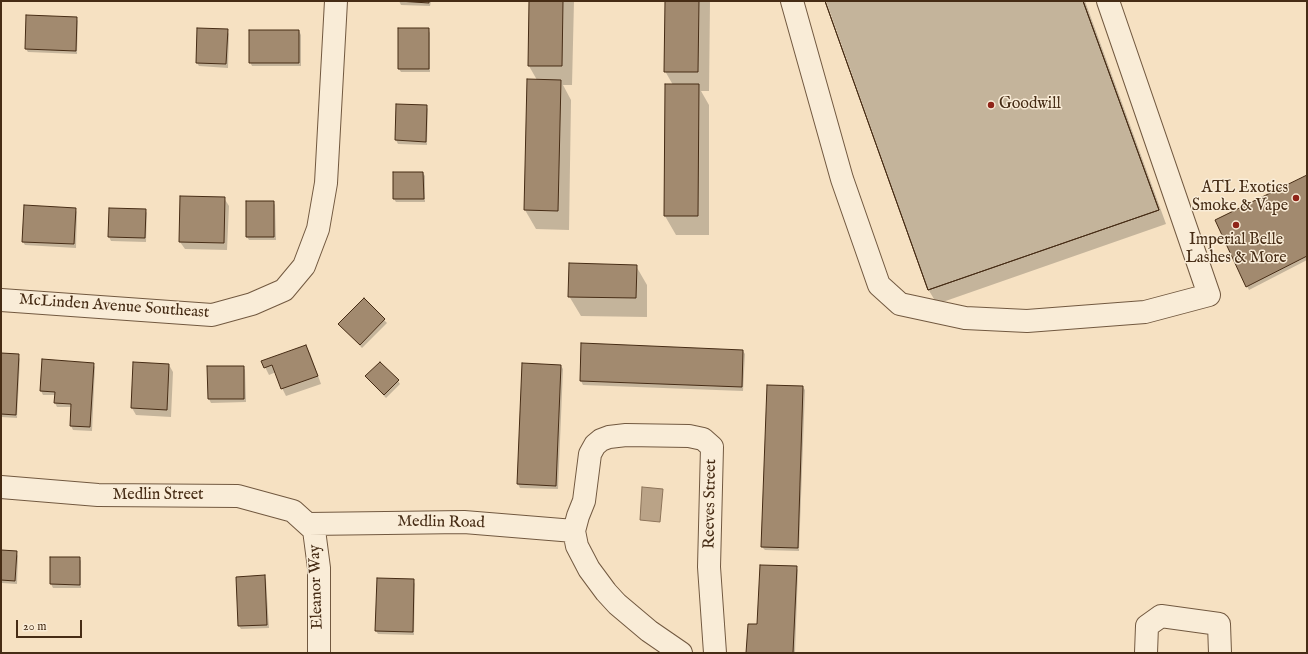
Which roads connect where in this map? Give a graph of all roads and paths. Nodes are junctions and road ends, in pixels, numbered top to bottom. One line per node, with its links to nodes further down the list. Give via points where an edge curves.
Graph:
1 (336, 1): 4 (street, McLinden Avenue Southeast, via 326,183 318,229 304,266 284,290 252,304 212,315)
2 (792, 1): 3 (street, via 842,179 879,284 900,304 965,318 1027,320 1145,312 1209,295)
3 (1108, 1)
4 (1, 300)
5 (1, 487): 6 (street, Medlin Street, via 98,495 238,496 293,511)
6 (308, 524): 7 (street, Medlin Road, via 464,522); 8 (street, Eleanor Way, via 314,530 319,568)
7 (574, 530): 9 (street, via 577,546 589,569 606,592 649,631); 10 (street, Reeves Street, via 584,501 590,454 601,440 626,435 689,436 703,439 712,447 709,567)
8 (319, 653)
9 (682, 653)
10 (714, 653)
11 (1146, 653): 12 (street, via 1148,626 1161,616 1219,624)
12 (1220, 653)

